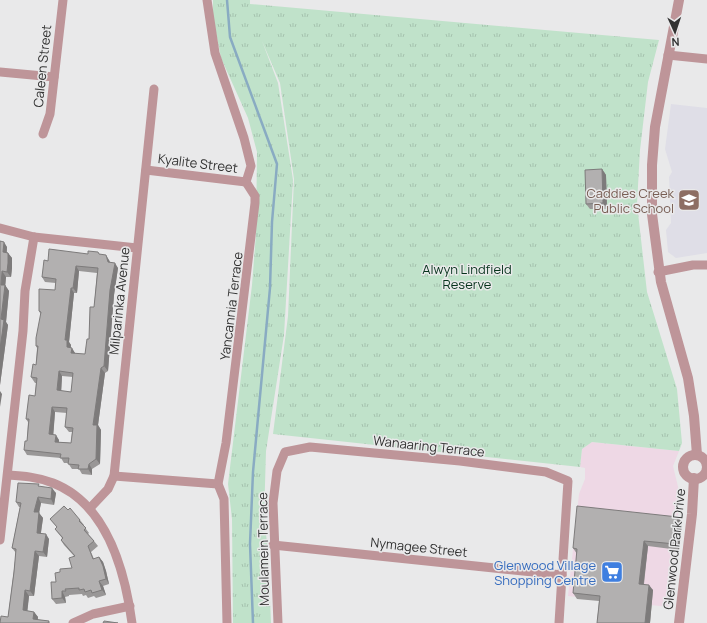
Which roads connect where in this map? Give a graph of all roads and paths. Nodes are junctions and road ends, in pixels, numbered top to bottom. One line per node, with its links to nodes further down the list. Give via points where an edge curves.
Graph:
1 (63, 0): 7 (street, Caleen Street)
2 (207, 0): 11 (street, via 215,53 251,166)
3 (679, 0): 4 (street)
4 (668, 55): 5 (street); 16 (street, via 655,127 652,165 652,214)
5 (707, 59)
6 (0, 72): 7 (street)
7 (54, 77): 9 (street, Caleen Street, via 50,114)
8 (154, 89): 10 (street, Milparinka Avenue)
9 (43, 134)
10 (146, 170): 11 (street, Kyalite Street); 14 (street, Milparinka Avenue)
11 (246, 182): 23 (street, Yancannia Terrace, via 255,196 255,203 226,443)
12 (0, 228): 13 (street)
13 (34, 237): 14 (street); 20 (street, via 25,291 24,332)
14 (138, 248): 21 (street, Milparinka Avenue)
15 (707, 265): 16 (street)
16 (658, 272): 18 (street, via 688,378)
17 (285, 452): 27 (street, Moulamein Terrace, via 277,471); 28 (street, Wanaaring Terrace, via 310,447 460,461 546,472 568,481)
18 (697, 456): 19 (street, via 703,458); 22 (street, via 687,458 683,464 684,472)
19 (707, 468): 22 (street, via 701,477)
20 (8, 475): 24 (street, via 37,478 54,483); 25 (street)
21 (114, 476): 23 (street); 24 (street, Milparinka Avenue, via 108,489)
22 (694, 478): 35 (street, Glenwood Park Drive)
23 (218, 484): 32 (street, Yancannia Terrace, via 224,500)
24 (90, 508): 29 (street, via 106,531)
25 (1, 530): 26 (street)
26 (0, 540)
27 (273, 545): 28 (street, Nymagee Street); 33 (street, Moulamein Terrace)
28 (562, 575): 34 (street)
29 (130, 606): 30 (street, via 93,614); 31 (street)
30 (73, 623)
31 (132, 623)
32 (227, 623)
33 (278, 623)
34 (559, 623)
35 (679, 623)

